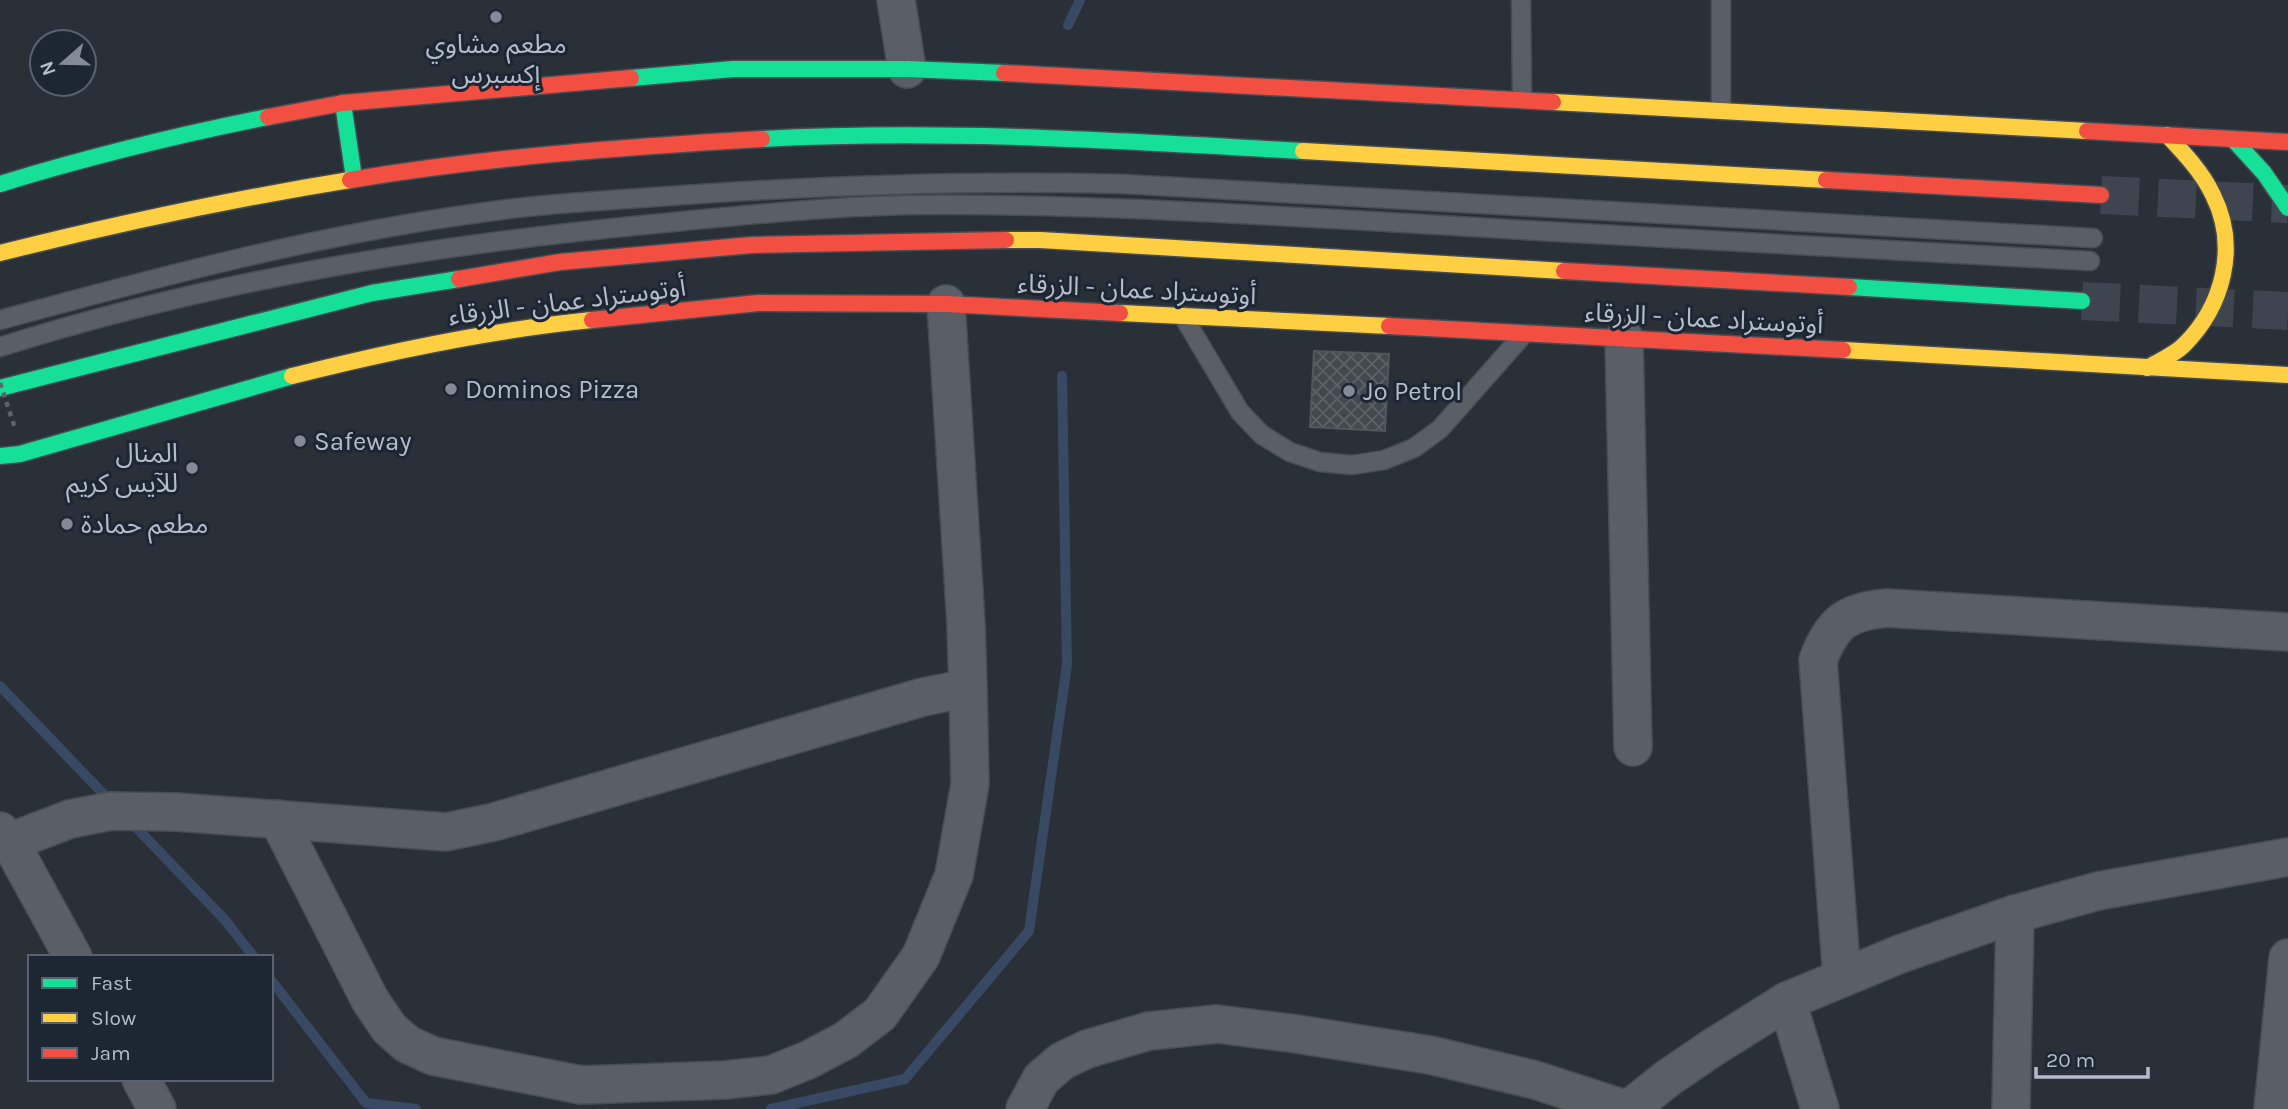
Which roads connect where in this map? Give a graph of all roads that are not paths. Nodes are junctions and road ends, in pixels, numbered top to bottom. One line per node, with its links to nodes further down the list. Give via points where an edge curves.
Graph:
1 (1521, 0): 5 (lane)
2 (1721, 0): 7 (lane)
3 (899, 2): 4 (street)
4 (907, 69): 5 (highway); 6 (highway, via 733,69)
5 (1522, 100): 7 (highway)
6 (343, 103): 11 (highway); 12 (highway, via 203,130)
7 (1721, 110): 8 (highway)
8 (2167, 135): 9 (highway); 25 (highway, via 2214,196 2225,235 2224,277 2209,315 2182,347)
9 (2233, 139): 10 (highway); 14 (highway)
10 (2288, 142)
11 (354, 178): 13 (highway, via 542,154 918,133); 16 (highway, via 219,201)
12 (0, 184)
13 (2101, 195)
14 (2288, 208)
15 (2093, 238): 21 (lane, via 1123,184 1020,181 806,186 480,213 153,278)
16 (0, 253)
17 (2090, 261): 24 (lane, via 1130,207 906,205 602,229 381,258 146,306)
18 (2082, 301): 27 (highway, أوتوستراد عمان - الزرقاء, via 1014,240 752,245 560,262 372,299)
19 (946, 304): 20 (highway, أوتوستراد عمان - الزرقاء); 28 (highway, أوتوستراد عمان - الزرقاء, via 758,303 380,348 20,454); 30 (street)
20 (1183, 316): 22 (highway, أوتوستراد عمان - الزرقاء); 22 (lane, via 1240,412 1262,435 1310,459 1352,464 1384,460 1414,448 1440,429)
21 (0, 320)
22 (1525, 333): 23 (highway, أوتوستراد عمان - الزرقاء)
23 (1624, 338): 25 (highway, أوتوستراد عمان - الزرقاء); 31 (street)
24 (0, 347)
25 (2147, 368): 26 (highway, أوتوستراد عمان - الزرقاء)
26 (2288, 375)
27 (0, 386)
28 (0, 456)
29 (2288, 632): 38 (street, via 1886,608 1862,610 1842,621 1827,637 1818,660 1818,683)
30 (968, 688): 32 (street, via 923,697 470,828 446,832); 32 (street, via 970,784 954,876 921,956 880,1014 846,1040 771,1075 581,1085 433,1056 407,1044 370,1000)
31 (1633, 747)
32 (278, 819): 33 (street, via 111,811)
33 (5, 837): 36 (street)
34 (2288, 857): 35 (street, via 2098,891)
35 (2015, 914): 38 (street); 45 (street)
36 (72, 955)
37 (2288, 958): 46 (street)
38 (1842, 978): 39 (street)
39 (1787, 1000): 43 (street); 44 (street)
40 (142, 1081): 41 (street)
41 (157, 1109)
42 (1025, 1109): 43 (street, via 1041,1079 1062,1061 1087,1049 1149,1031 1217,1024 1430,1055 1535,1080)
43 (1627, 1109)
44 (1820, 1109)
45 (2011, 1109)
46 (2273, 1109)

